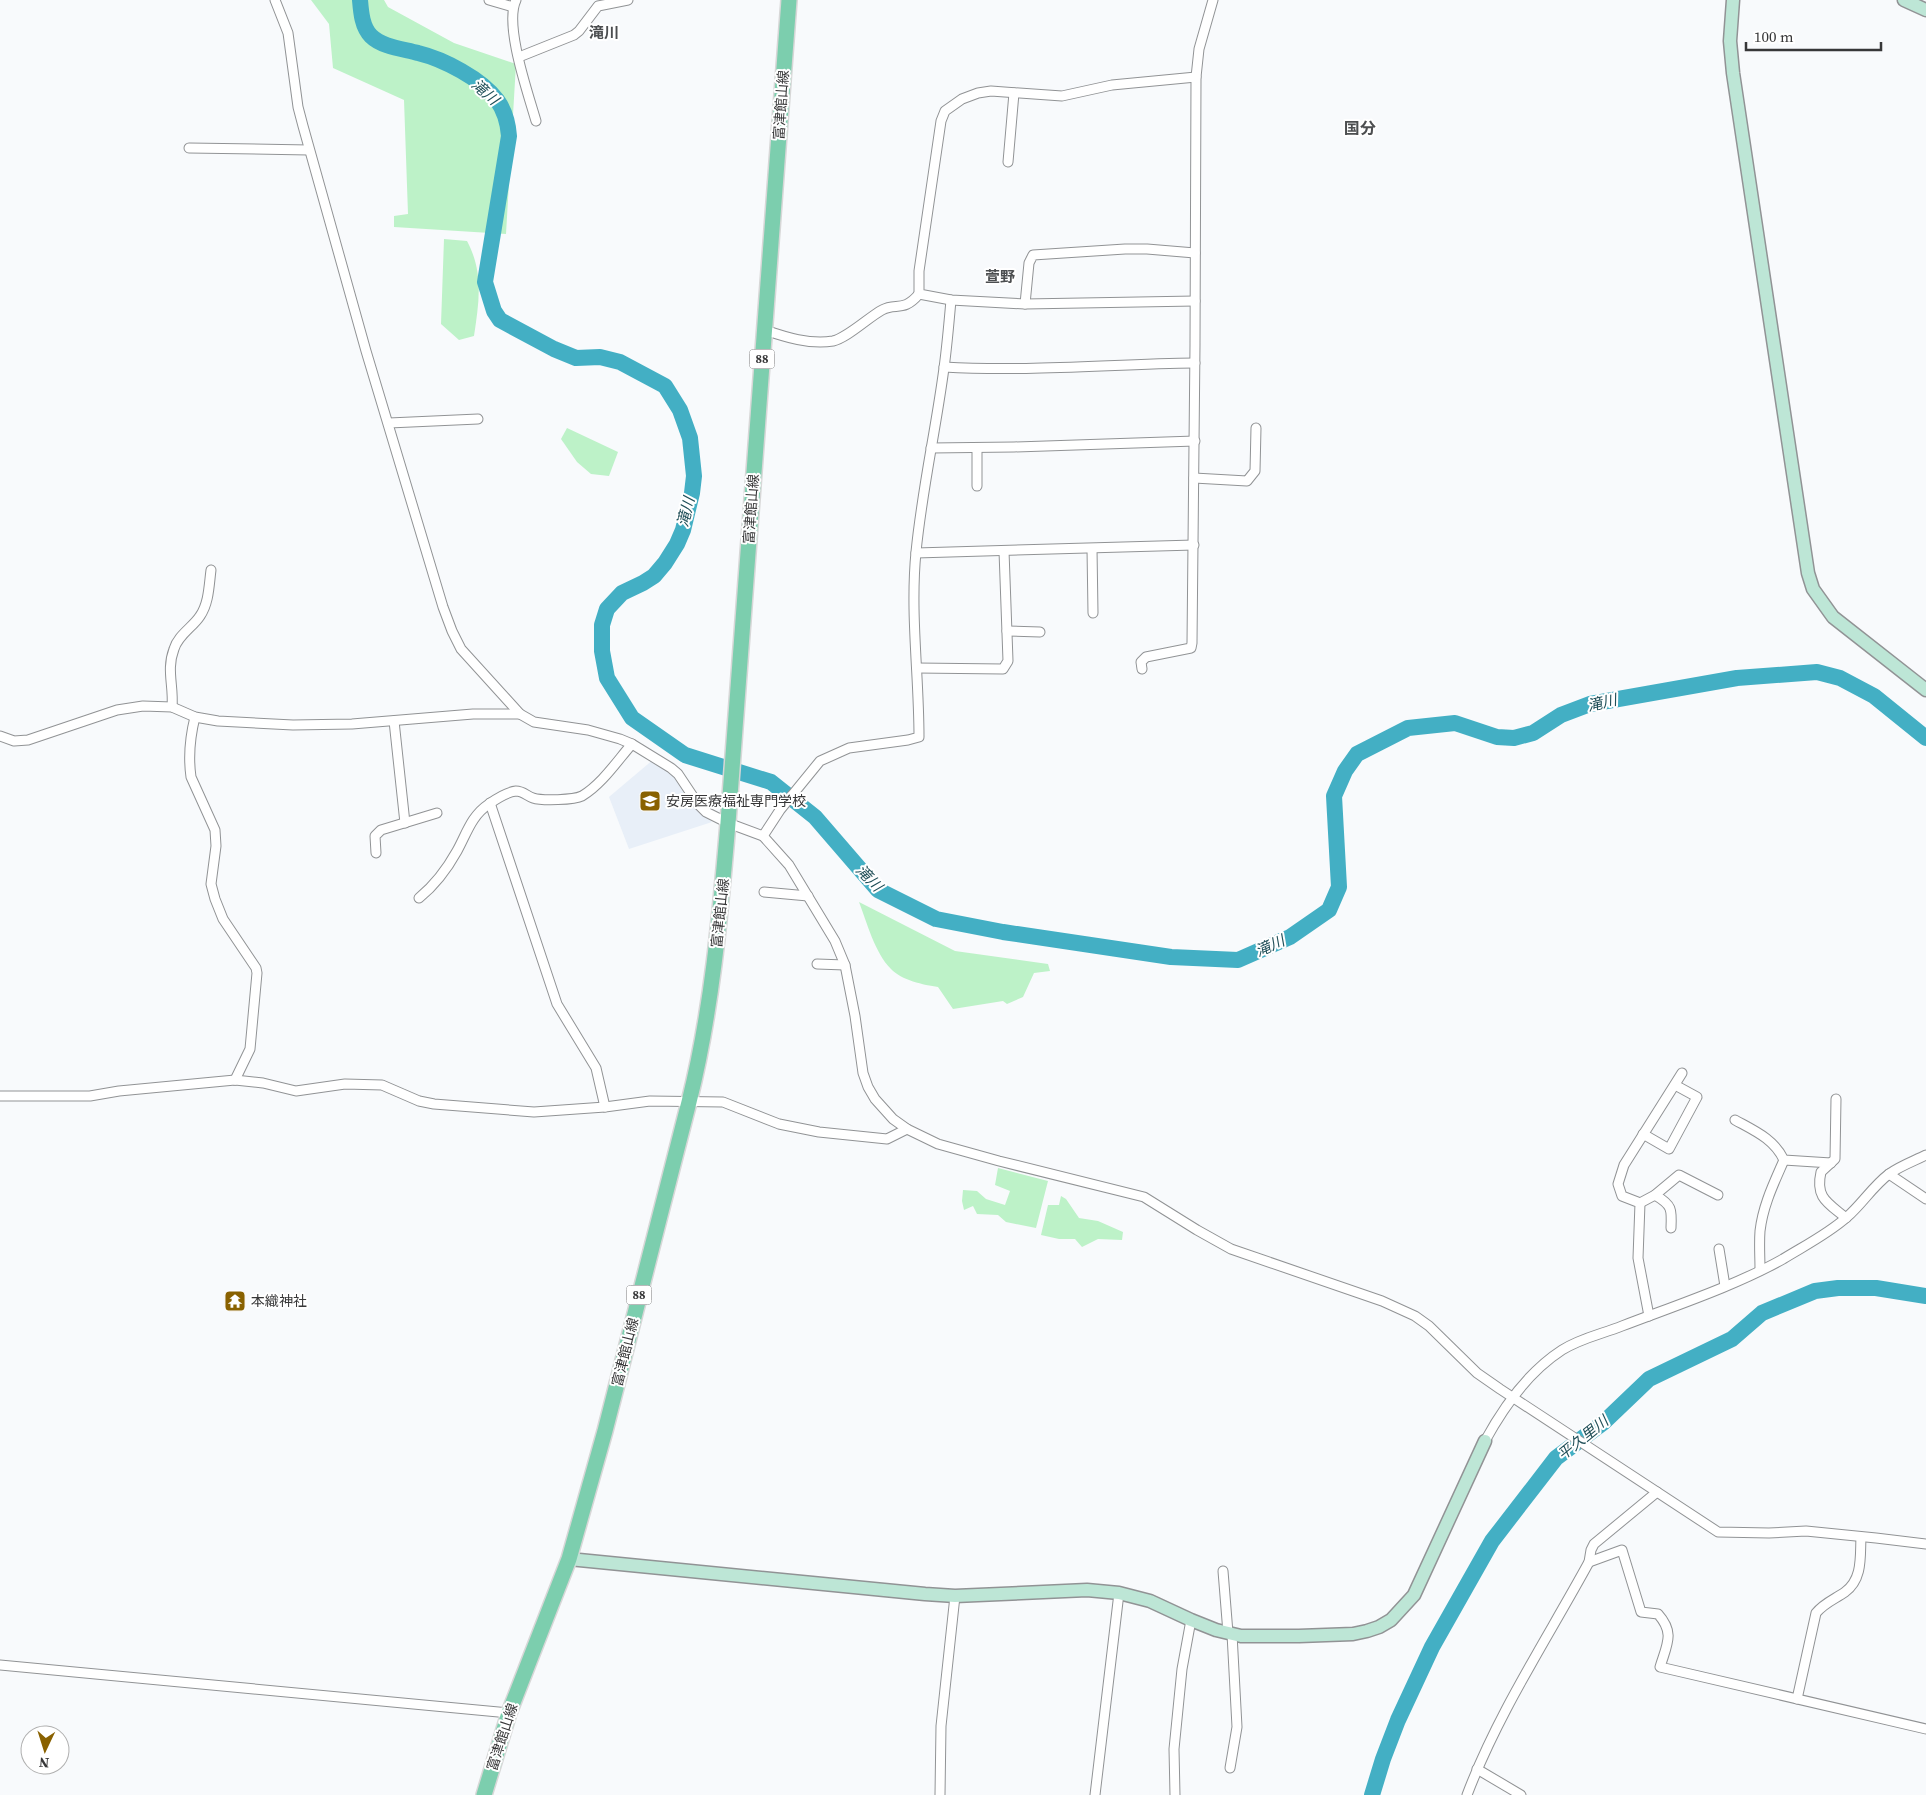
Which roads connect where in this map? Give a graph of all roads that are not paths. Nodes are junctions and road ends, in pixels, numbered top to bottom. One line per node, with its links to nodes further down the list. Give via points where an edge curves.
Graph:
1 (276, 0): 15 (street, via 288,32 298,107)
2 (489, 0): 8 (street)
3 (628, 0): 10 (street, via 598,6 574,35)
4 (789, 0): 22 (main road, 富津館山線 / 88)
5 (1213, 0): 11 (street, via 1199,49)
6 (1734, 0): 43 (street, via 1730,41 1733,72 1808,573 1813,589 1833,617)
7 (1904, 0): 9 (street)
8 (515, 4): 10 (street, via 513,28)
9 (1926, 10)
10 (518, 57): 13 (street)
11 (1196, 77): 12 (street, via 1112,85 1062,96); 17 (street)
12 (1014, 93): 16 (street); 18 (street, via 978,92 945,111 919,271)
13 (536, 121)
14 (189, 148): 15 (street)
15 (309, 150): 26 (street)
16 (1008, 162)
17 (1195, 253): 20 (street); 21 (street, via 1125,249 1034,255 1029,263)
18 (919, 294): 19 (street); 22 (street, via 912,303 883,309 834,341 804,340)
19 (951, 300): 21 (street); 24 (street)
20 (1195, 301): 21 (street); 23 (street)
21 (1025, 304)
22 (765, 330): 53 (main road, 富津館山線 / 88)
23 (1195, 363): 24 (street, via 996,370); 28 (street)
24 (944, 368): 29 (street)
25 (478, 419): 26 (street)
26 (389, 423): 45 (street, via 452,631 461,649)
27 (1256, 428): 31 (street, via 1255,471 1247,481)
28 (1194, 441): 30 (street); 31 (street)
29 (931, 448): 30 (street); 36 (street)
30 (977, 448): 32 (street)
31 (1194, 478): 33 (street)
32 (977, 486)
33 (1194, 546): 34 (street); 42 (street, via 1191,648 1146,657)
34 (1092, 549): 35 (street); 38 (street)
35 (1004, 551): 36 (street); 39 (street)
36 (916, 553): 41 (street, via 914,632)
37 (211, 570): 44 (street, via 205,606 173,651 169,666)
38 (1093, 612)
39 (1007, 631): 40 (street); 41 (street, via 1008,661 1003,669)
40 (1040, 632)
41 (917, 668): 54 (street, via 919,737 849,748 820,761)
42 (1142, 669)
43 (1926, 690)
44 (172, 706): 46 (street); 48 (street, via 117,710 28,740)
45 (520, 714): 47 (street, via 473,714); 49 (street, via 534,722 588,730)
46 (195, 717): 47 (street, via 293,725); 62 (street, via 190,737 190,767 194,786 215,830 211,884 223,919 257,973 250,1049)
47 (394, 721): 52 (street)
48 (0, 736)
49 (632, 744): 50 (street, via 604,777 582,796 539,800 516,791); 53 (street, via 671,768 706,812)
50 (490, 803): 58 (street, via 478,812 467,828 458,850 438,880); 67 (street, via 557,1004 596,1068)
51 (436, 812): 52 (street)
52 (406, 823): 55 (street, via 381,830 375,836)
53 (728, 823): 54 (street); 66 (main road, 富津館山線 / 88, via 710,997)
54 (763, 836): 57 (street, via 789,864)
55 (376, 853)
56 (764, 892): 57 (street)
57 (808, 896): 60 (street, via 835,941)
58 (419, 898)
59 (817, 964): 60 (street)
60 (845, 965): 69 (street, via 868,1087 883,1109)
61 (1682, 1072): 63 (street)
62 (235, 1080): 64 (street, via 90,1096); 67 (street, via 296,1091 346,1084 382,1085 434,1104 534,1112)
63 (1675, 1085): 70 (street); 70 (street, via 1697,1097 1669,1149)
64 (0, 1096)
65 (1836, 1099): 73 (street, via 1835,1159)
66 (689, 1102): 67 (street, via 650,1101); 69 (street, via 723,1102 779,1124 819,1132 887,1139); 90 (main road, 富津館山線 / 88)
67 (605, 1107)
68 (1736, 1120): 72 (street, via 1771,1141)
69 (907, 1129): 85 (street, via 938,1144 1144,1197 1231,1249 1382,1301 1429,1326 1477,1373)
70 (1643, 1134): 78 (street, via 1624,1165 1618,1184 1622,1196)
71 (1926, 1154): 74 (street)
72 (1784, 1160): 73 (street); 82 (street, via 1762,1216)
73 (1832, 1163): 79 (street, via 1821,1172 1819,1190 1822,1197)
74 (1889, 1174): 77 (street); 79 (street)
75 (1655, 1195): 76 (street, via 1679,1175); 78 (street); 80 (street, via 1668,1202)
76 (1718, 1195)
77 (1926, 1199)
78 (1640, 1203): 84 (street, via 1638,1258)
79 (1846, 1218): 82 (street)
80 (1672, 1228)
81 (1719, 1249): 83 (street)
82 (1760, 1270): 83 (street)
83 (1725, 1286): 84 (street)
84 (1649, 1316): 85 (street, via 1580,1340 1562,1350 1549,1359)
85 (1512, 1398): 86 (street); 87 (street)
86 (1485, 1442): 96 (street, via 1414,1595 1392,1620 1353,1634)
87 (1657, 1492): 88 (street, via 1718,1532 1806,1531); 91 (street, via 1594,1544)
88 (1861, 1536): 89 (street); 98 (street, via 1855,1583 1816,1613)
89 (1926, 1544)
90 (569, 1559): 94 (street); 99 (main road, 富津館山線 / 88)
91 (1589, 1562): 98 (street, via 1622,1550 1641,1612 1658,1614 1668,1628 1669,1638 1660,1667); 102 (street, via 1494,1730)
92 (1223, 1571): 96 (street)
93 (1119, 1593): 94 (street, via 1067,1590); 95 (street, via 1150,1601); 105 (street)
94 (955, 1596): 104 (street, via 941,1726)
95 (1191, 1620): 96 (street); 106 (street, via 1182,1669 1174,1749)
96 (1230, 1634): 101 (street, via 1237,1727)
97 (0, 1664): 99 (street)
98 (1796, 1699): 100 (street)
99 (509, 1713): 103 (main road, 富津館山線 / 88)
100 (1926, 1729)
101 (1230, 1768)
102 (1477, 1769): 107 (street); 108 (street)
103 (484, 1795)
104 (940, 1795)
105 (1095, 1795)
106 (1175, 1795)
107 (1467, 1795)
108 (1521, 1795)

